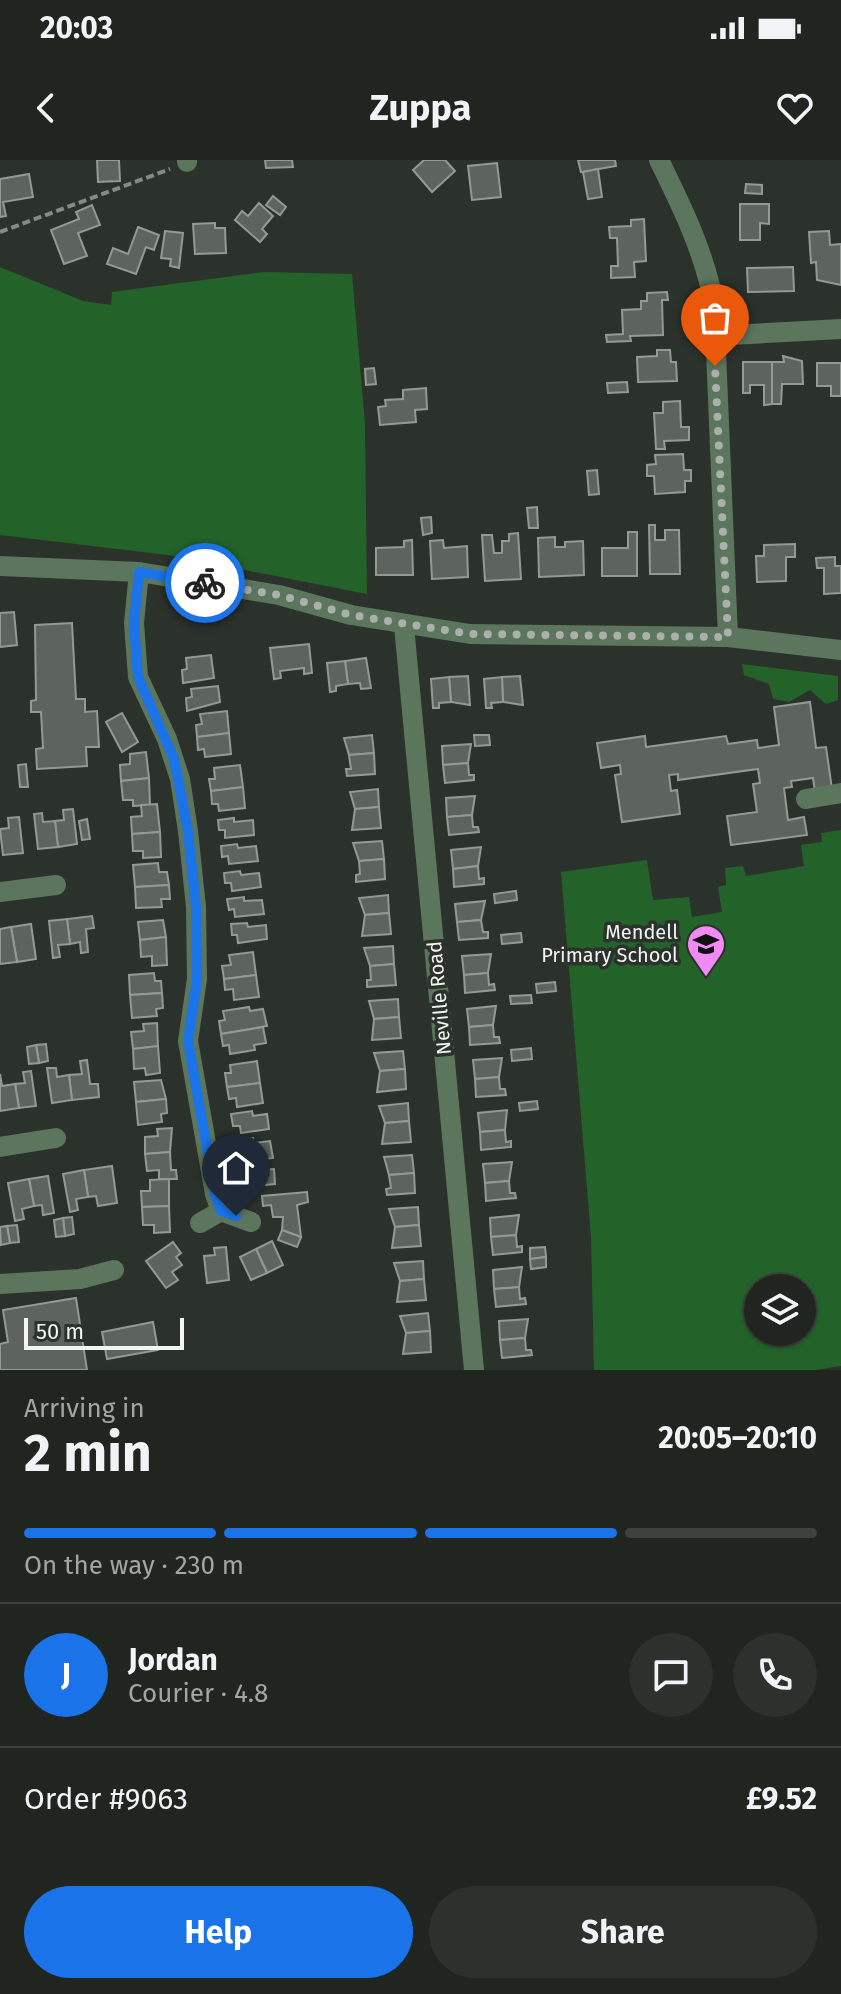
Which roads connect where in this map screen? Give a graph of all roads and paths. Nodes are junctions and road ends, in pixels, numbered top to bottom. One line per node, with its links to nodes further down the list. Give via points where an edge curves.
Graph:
1 (659, 160): 5 (street, via 707,267)
2 (187, 161): 3 (path)
3 (0, 232)
4 (841, 329): 5 (street)
5 (713, 336): 9 (street)
6 (0, 566): 7 (street)
7 (139, 572): 8 (street, via 279,595); 17 (street, via 134,623 138,677 180,779 188,831 197,979 188,1041)
8 (404, 626): 9 (street, via 470,634); 22 (street, Neville Road)
9 (728, 637): 10 (street)
10 (841, 650)
11 (841, 793): 12 (street)
12 (806, 799)
13 (56, 885): 14 (street)
14 (0, 892)
15 (56, 1138): 16 (street)
16 (0, 1147)
17 (221, 1211): 18 (street); 19 (street)
18 (251, 1222)
19 (200, 1223)
20 (114, 1270): 21 (street, via 80,1279)
21 (0, 1284)
22 (474, 1370)

